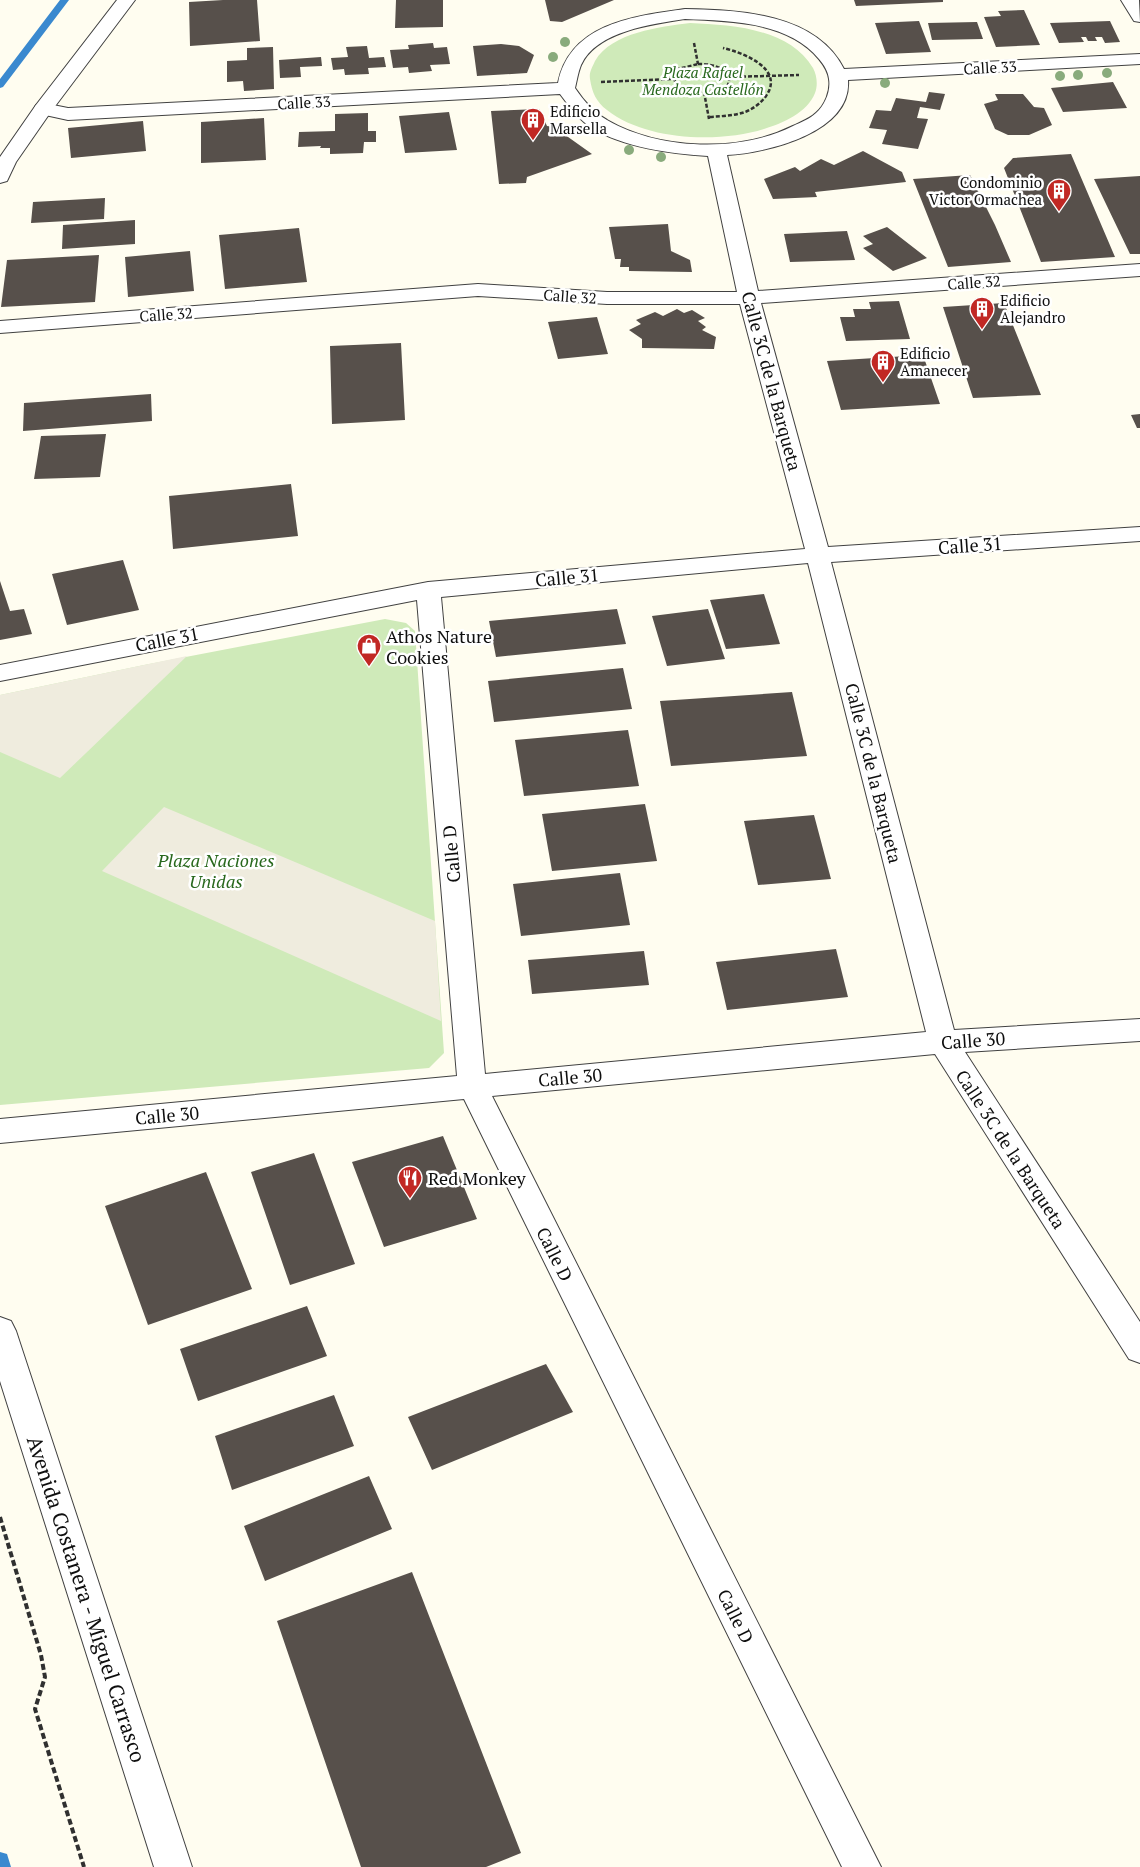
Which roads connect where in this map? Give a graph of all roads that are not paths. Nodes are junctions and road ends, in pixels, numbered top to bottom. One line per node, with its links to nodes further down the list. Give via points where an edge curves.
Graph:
1 (126, 0): 8 (street)
2 (1130, 0): 4 (street)
3 (682, 7): 6 (street, via 767,23 802,36 826,54); 7 (street, via 614,29 588,44 572,62)
4 (1140, 17)
5 (1140, 59): 6 (street, Calle 33)
6 (839, 75): 9 (street, via 838,96 823,117 796,133 759,145)
7 (566, 88): 8 (street, Calle 33, via 68,114); 9 (street, via 576,104 597,123 630,138 672,148)
8 (43, 109): 10 (street, via 6,162)
9 (716, 150): 12 (street, Calle 3C de la Barqueta)
10 (0, 177)
11 (1140, 270): 12 (street, Calle 32)
12 (749, 298): 13 (street, Calle 32, via 607,298 478,290); 15 (street, Calle 3C de la Barqueta)
13 (0, 327)
14 (1140, 534): 15 (street, Calle 31)
15 (818, 555): 16 (street, Calle 31); 19 (street, Calle 3C de la Barqueta)
16 (428, 590): 17 (street, Calle 31); 20 (street, Calle D)
17 (0, 673)
18 (1140, 1030): 19 (street, Calle 30)
19 (943, 1042): 20 (street, Calle 30); 23 (street, Calle 3C de la Barqueta)
20 (472, 1086): 21 (street, Calle 30); 25 (street, Calle D)
21 (0, 1131)
22 (0, 1331): 24 (street, Avenida Costanera - Miguel Carrasco)
23 (1140, 1349)
24 (173, 1867)
25 (862, 1867)

